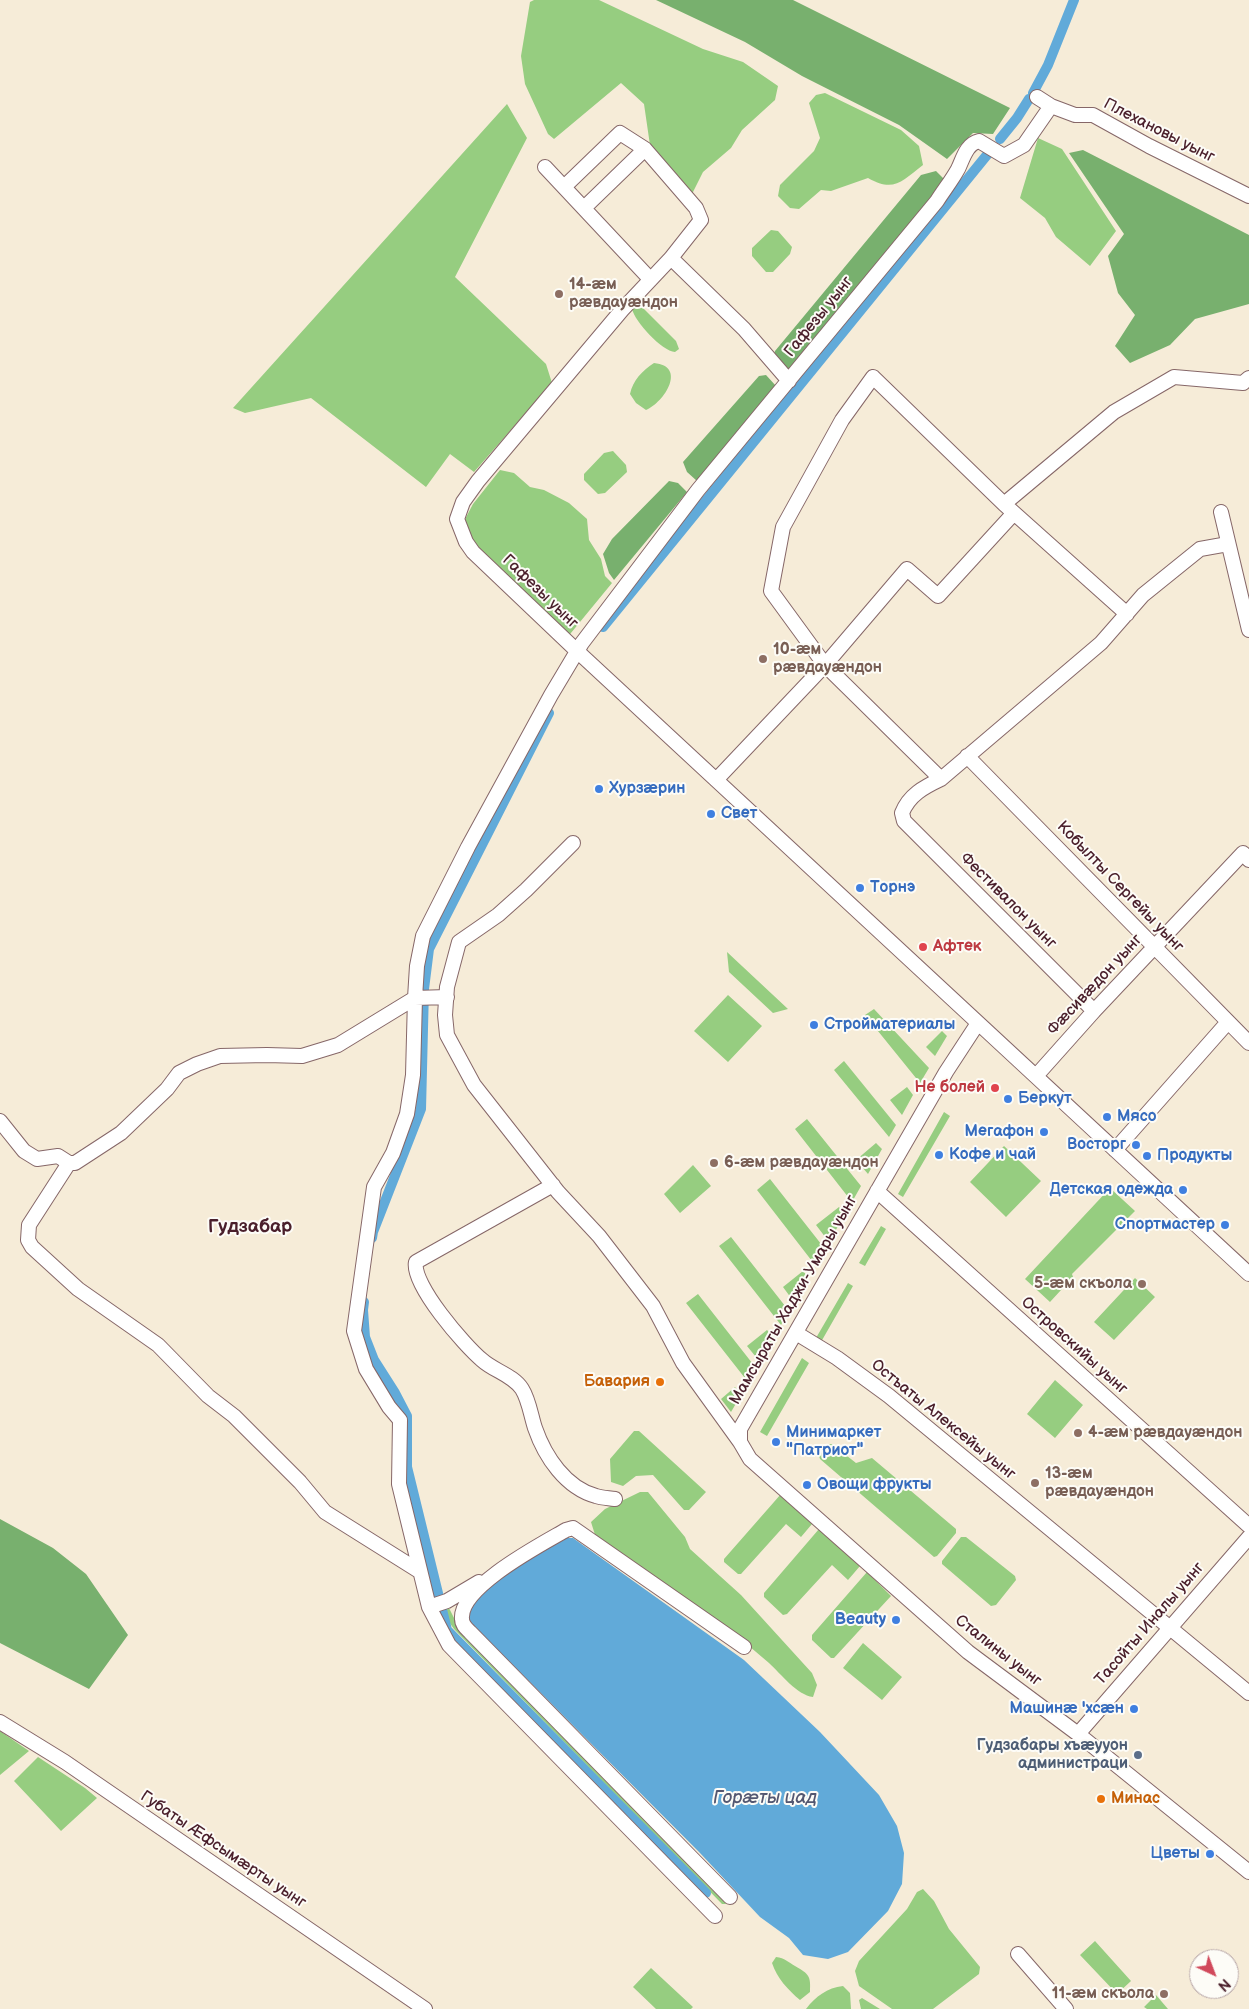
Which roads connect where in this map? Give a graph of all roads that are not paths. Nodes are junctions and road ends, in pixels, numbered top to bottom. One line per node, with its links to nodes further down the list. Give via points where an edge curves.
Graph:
1 (1037, 97): 2 (street, Плехановы уынг)
2 (1051, 106): 6 (street, Плехановы уынг, via 1075,115 1093,115); 11 (street, Гафезы уынг, via 1024,145 1004,156 979,141 974,143 964,154 958,170 937,201)
3 (645, 148): 5 (street, Гафезы уынг, via 620,133); 7 (street); 8 (street, Гафезы уынг, via 696,208 701,220)
4 (545, 167): 5 (street)
5 (564, 187): 7 (street)
6 (1249, 196)
7 (584, 208): 9 (street)
8 (671, 258): 9 (street, Гафезы уынг); 11 (street, via 744,329)
9 (650, 279): 18 (street, Гафезы уынг, via 478,481 463,502 457,518 473,552)
10 (1249, 378): 12 (street, via 1243,383 1174,377 1114,412)
11 (789, 382): 18 (street, Гафезы уынг, via 698,490)
12 (1004, 504): 14 (street); 19 (street, via 873,377 842,420 782,527 771,591)
13 (1221, 512): 15 (street)
14 (1014, 514): 16 (street); 19 (street, via 938,596 907,569)
15 (1228, 544): 16 (street, via 1200,549 1143,594); 17 (street)
16 (1127, 614): 20 (street, via 1100,643)
17 (1249, 630)
18 (577, 651): 22 (street); 26 (street, via 468,847 423,936 417,966)
19 (825, 665): 21 (street); 22 (street)
20 (967, 756): 21 (street); 25 (street, Кобылты Сергейы уынг)
21 (940, 779): 28 (street, Фестивалон уынг, via 922,787 906,804 902,813 904,822)
22 (716, 780): 29 (street)
23 (573, 843): 27 (street, Сталины уынг, via 498,915 459,942)
24 (1246, 857): 25 (street, Фæсивæдон уынг)
25 (1154, 947): 28 (street, Фæсивæдон уынг); 30 (street, Кобылты Сергейы уынг)
26 (417, 998): 27 (street); 35 (street, via 338,1045 302,1056 220,1056 197,1064 179,1073 121,1134 85,1158); 44 (street, via 413,1075 407,1114 393,1153 374,1187 354,1331 366,1369 400,1420 399,1484)
27 (444, 998): 36 (street, Сталины уынг, via 447,1035 474,1085)
28 (1094, 1011): 32 (street, Фæсивæдон уынг)
29 (978, 1022): 32 (street); 37 (street, Мамсыраты Хаджи-Умары уынг)
30 (1228, 1022): 31 (street, Кобылты Сергейы уынг); 34 (street)
31 (1249, 1043)
32 (1036, 1076): 34 (street)
33 (0, 1121): 35 (street, via 24,1151 37,1159 58,1156)
34 (1115, 1150): 38 (street)
35 (69, 1163): 44 (street, via 29,1225 28,1240 32,1246 78,1289 158,1345 300,1482 325,1512)
36 (552, 1185): 40 (street, Сталины уынг, via 599,1236 653,1306 683,1363); 41 (street, via 416,1262 415,1268 428,1296 474,1352 489,1366 514,1380 522,1390 552,1463 579,1489)
37 (877, 1191): 39 (street, Мамсыраты Хаджи-Умары уынг); 42 (street, Островскийы уынг)
38 (1249, 1274)
39 (796, 1333): 40 (street, Мамсыраты Хаджи-Умары уынг, via 740,1429); 47 (street, Остъаты Алексейы уынг, via 889,1396)
40 (740, 1442): 51 (street, Сталины уынг, via 750,1459 968,1652)
41 (615, 1499)
42 (1249, 1526)
43 (1249, 1537): 47 (street, Тасойты Иналы уынг)
44 (419, 1571): 46 (street)
45 (495, 1573): 46 (street, via 447,1601); 48 (street, via 573,1528); 53 (street, via 466,1605 462,1614 464,1626)
46 (429, 1607): 54 (street, via 448,1645)
47 (1171, 1627): 49 (street, Остъаты Алексейы уынг); 51 (street, Тасойты Иналы уынг)
48 (744, 1647)
49 (1249, 1693)
50 (0, 1722): 56 (street, Губаты Æфсымæрты уынг, via 65,1762)
51 (1078, 1734): 52 (street, Сталины уынг)
52 (1249, 1872)
53 (730, 1897)
54 (715, 1916)
55 (1018, 1954): 57 (street)
56 (425, 2009)
57 (1066, 2009)

